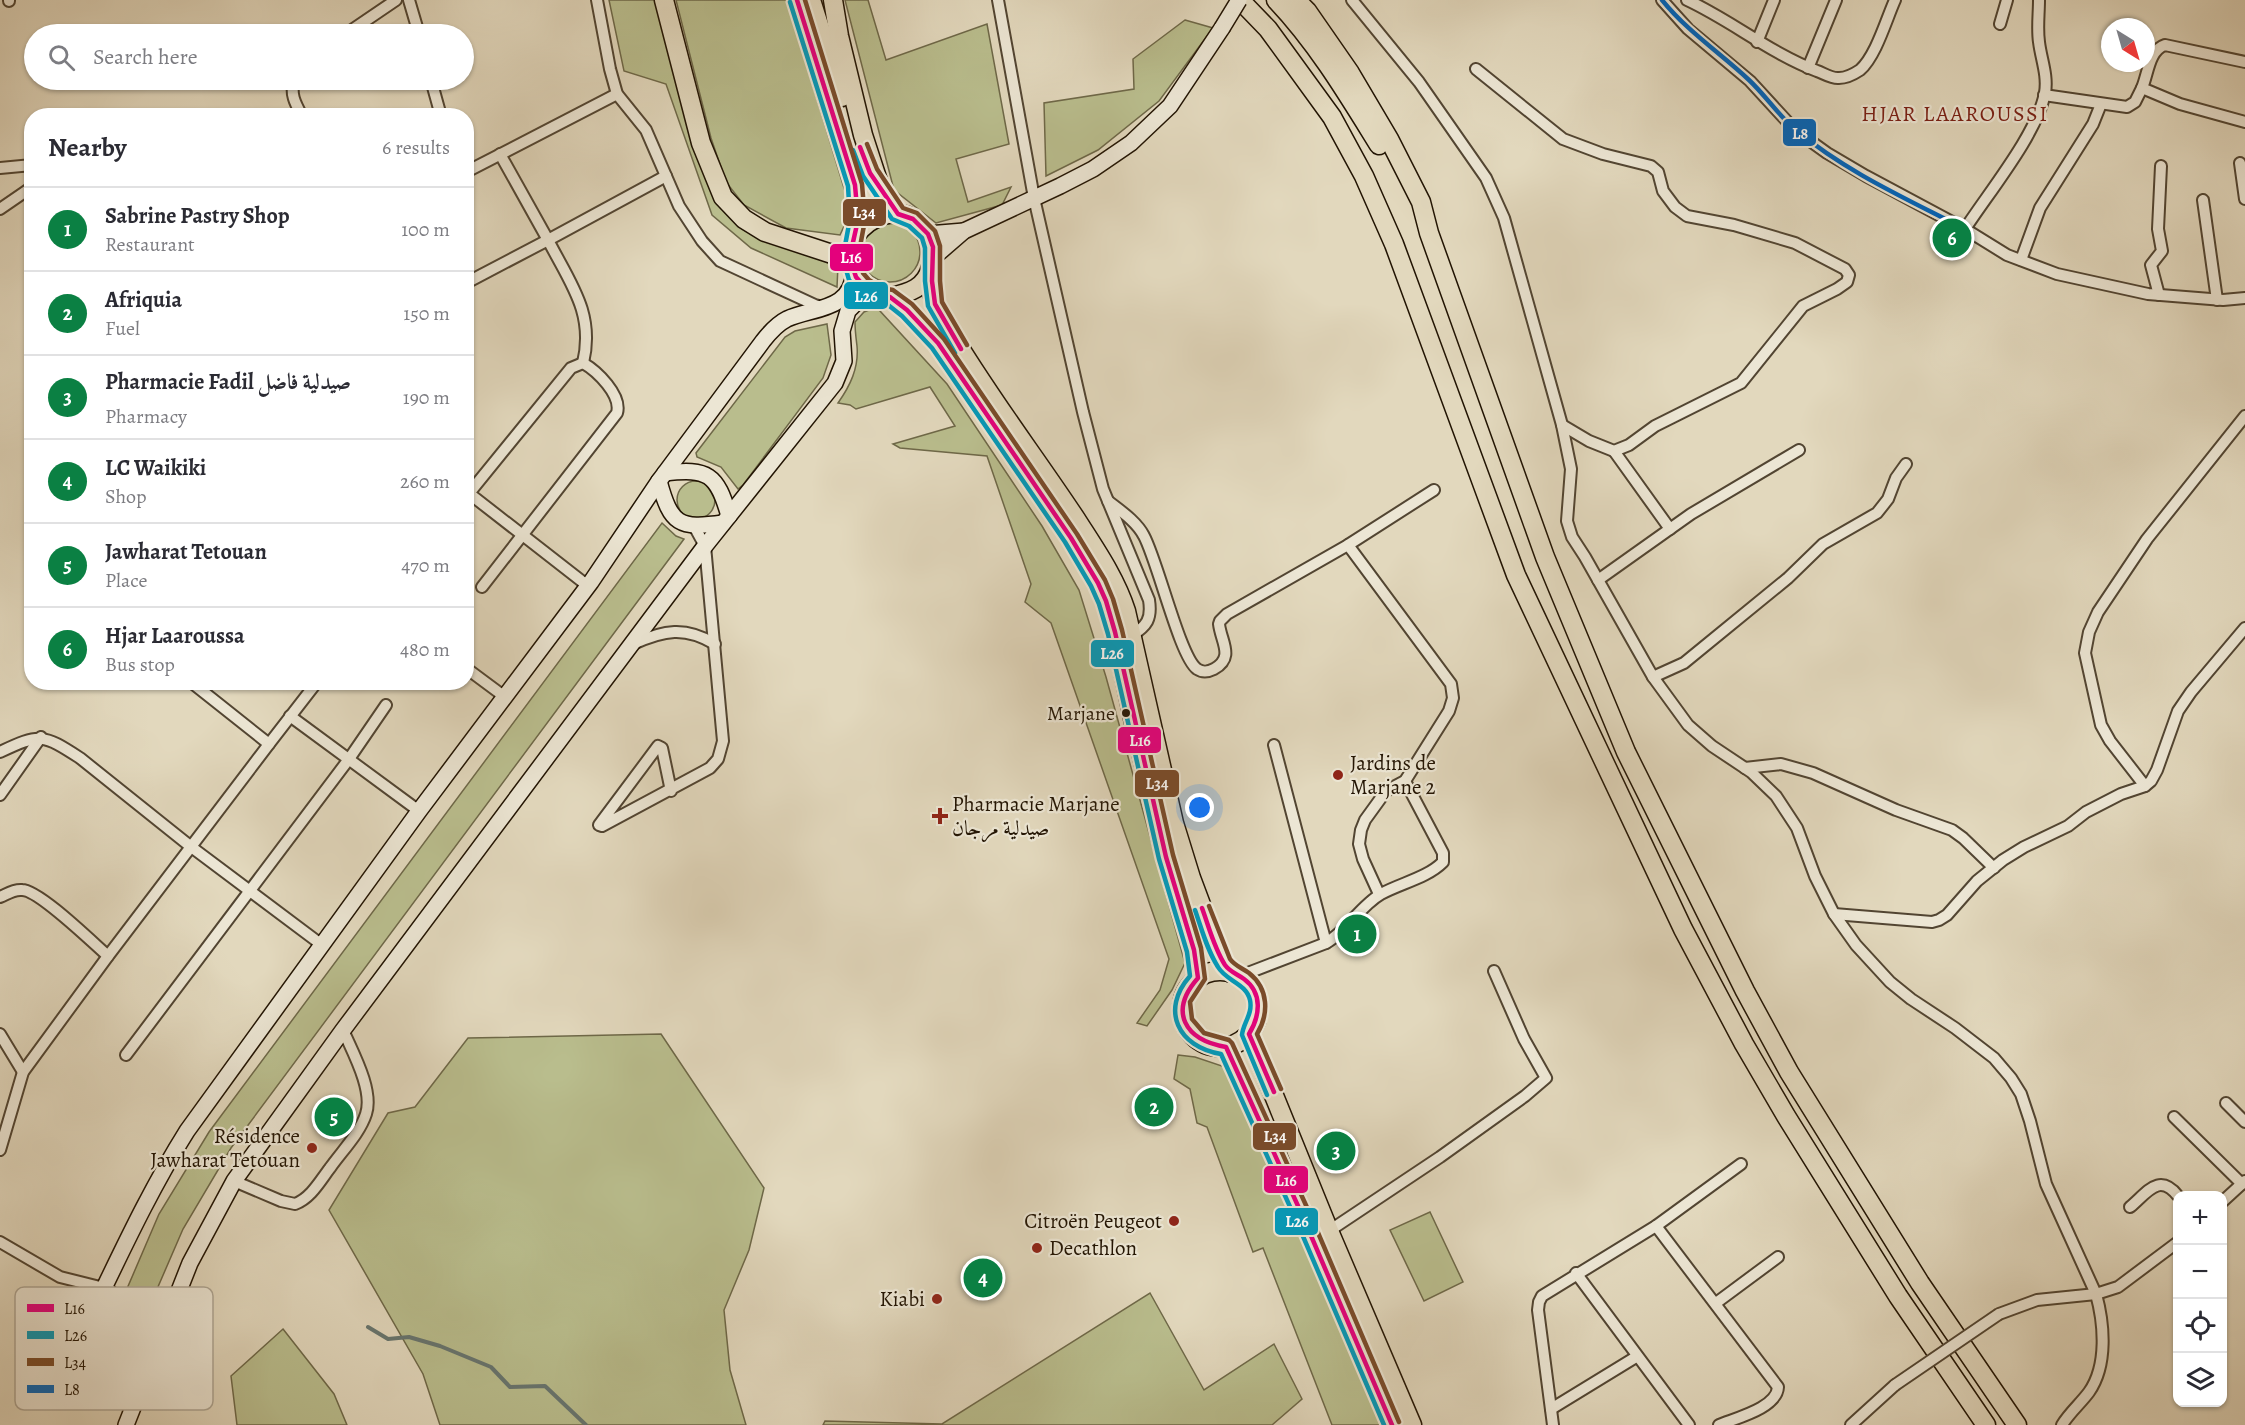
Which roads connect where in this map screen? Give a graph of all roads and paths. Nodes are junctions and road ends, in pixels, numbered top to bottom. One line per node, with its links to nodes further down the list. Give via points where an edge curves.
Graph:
1 (396, 0): 22 (street)
2 (409, 0): 23 (street)
3 (597, 0): 32 (street)
4 (664, 0): 61 (highway, via 701,143 723,197 744,219 765,232 832,254)
5 (797, 0): 56 (highway, via 854,176 858,210)
6 (811, 0): 45 (highway, via 861,151)
7 (833, 0): 45 (highway, via 853,96)
8 (998, 0): 47 (street)
9 (1229, 0): 58 (highway, via 1257,26)
10 (1239, 0): 47 (street, bridge, via 1170,106 1118,153); 58 (highway, via 1268,29 1332,117)
11 (1276, 0): 54 (highway, via 1339,81)
12 (1296, 0): 54 (highway, via 1350,73 1389,139 1421,202)
13 (1352, 0): 72 (street, via 1419,82 1495,194)
14 (1662, 0): 52 (street, via 1688,29 1750,81 1795,130 1866,176)
15 (1687, 0): 21 (street)
16 (1774, 0): 25 (street)
17 (1836, 0): 27 (street)
18 (1895, 0): 27 (street, via 1870,58 1860,70 1837,79)
19 (2007, 0): 24 (street)
20 (2039, 0): 33 (street)
21 (1712, 5): 25 (street)
22 (360, 24)
23 (416, 24)
24 (2000, 24)
25 (1757, 42): 27 (street)
26 (2245, 62): 29 (street, via 2165,45 2154,53)
27 (1808, 68)
28 (1476, 69): 74 (street, via 1563,139 1651,166 1658,172 1663,191 1687,216 1795,243 1845,269 1849,275 1847,282 1837,289 1803,306 1741,383)
29 (2142, 88): 34 (street, via 2130,106); 37 (street, via 2180,104)
30 (292, 90): 35 (street)
31 (434, 90): 36 (street)
32 (617, 94): 38 (street); 44 (street, via 646,130)
33 (2044, 95): 34 (street); 52 (street, via 2035,123)
34 (2101, 104): 60 (street, via 2093,124 2040,208)
35 (298, 108)
36 (439, 108)
37 (2245, 122)
38 (500, 154): 43 (street); 57 (street)
39 (2241, 163): 48 (street)
40 (24, 166): 42 (street)
41 (2161, 166): 64 (street, via 2158,229 2162,251 2151,265)
42 (0, 168)
43 (474, 168)
44 (666, 176): 57 (street); 63 (street, via 689,222 720,261)
45 (879, 184): 51 (highway)
46 (24, 192): 50 (street)
47 (1034, 198): 53 (street); 80 (street)
48 (2245, 199)
49 (2203, 200): 67 (street)
50 (0, 209)
51 (898, 214): 55 (highway, via 913,219); 56 (highway, via 873,218)
52 (1965, 229): 60 (street)
53 (964, 231): 55 (street); 59 (street)
54 (1429, 233): 162 (highway, via 1545,557 1637,773 1789,1072 1920,1283)
55 (928, 234): 59 (highway)
56 (855, 236): 61 (highway, via 851,251)
57 (548, 240): 62 (street); 70 (street, via 582,306 587,333)
58 (1394, 244): 161 (highway, via 1516,575 1683,929 1786,1116 1898,1296)
59 (934, 258): 65 (highway, via 922,285 910,293); 91 (highway, via 933,296 946,324 1108,570 1123,600)
60 (2021, 260): 64 (street, via 2057,274)
61 (853, 268): 65 (highway, via 864,286); 68 (street, via 851,287)
62 (474, 279)
63 (787, 293): 68 (street); 69 (street, via 794,309)
64 (2159, 295): 67 (street)
65 (884, 296): 81 (street, via 861,298 848,310 842,332 844,361 835,383); 123 (highway, via 919,321 938,343 1098,583 1115,632)
66 (2245, 298): 67 (street)
67 (2217, 300)
68 (829, 307): 69 (street)
69 (790, 318): 76 (street, via 763,341)
70 (583, 363): 77 (street, via 571,368); 84 (street, via 615,396 617,413)
71 (2245, 416): 108 (street, via 2146,539 2089,632 2085,653 2101,725)
72 (1562, 425): 74 (street); 87 (street, via 1571,469 1566,521)
73 (1799, 450): 83 (street)
74 (1614, 451): 83 (street)
75 (1906, 464): 95 (street, via 1877,513 1823,544 1788,578 1684,663)
76 (662, 477): 81 (street, via 692,471 705,474 721,490); 82 (street, via 670,513); 88 (street)
77 (474, 487)
78 (1434, 490): 85 (street)
79 (474, 499): 84 (street)
80 (1107, 500): 85 (street, via 1145,538 1188,656 1202,672 1211,671 1225,659 1219,624 1223,618); 91 (street, via 1141,578 1151,612 1144,628)
81 (726, 519): 82 (street); 86 (street)
82 (694, 526): 86 (street)
83 (1670, 529): 87 (street)
84 (521, 536): 88 (street); 89 (street)
85 (1348, 545): 107 (street, via 1428,651 1453,691 1449,711)
86 (705, 546): 92 (street); 93 (street)
87 (1598, 580): 95 (street)
88 (588, 586): 98 (street)
89 (482, 587)
90 (2245, 628): 108 (street, via 2184,702 2155,776)
91 (1131, 636): 122 (highway, via 1174,823 1221,958)
92 (715, 644): 93 (street, via 699,634 684,632 654,635); 109 (street, via 721,752 710,768)
93 (630, 646): 124 (street)
94 (474, 674): 98 (street)
95 (1653, 677): 106 (street, via 1688,725)
96 (201, 690): 102 (street)
97 (311, 690): 100 (street)
98 (506, 697): 111 (street)
99 (386, 705): 105 (street)
100 (291, 717): 102 (street); 105 (street)
101 (41, 737): 104 (street); 110 (street); 112 (street, via 80,758)
102 (269, 744): 112 (street)
103 (1274, 745): 118 (street)
104 (0, 752)
105 (349, 759): 111 (street); 114 (street)
106 (1745, 768): 113 (street, via 1782,764 1813,773 1952,830); 117 (street, via 1776,796 1797,828)
107 (1405, 781): 115 (street, via 1380,798 1365,820 1359,838 1363,859); 115 (street, via 1444,859 1430,872)
108 (2145, 786): 113 (street, via 2086,812)
109 (671, 791): 109 (street, via 662,748 658,746 599,825)
110 (0, 795)
111 (419, 811): 119 (street)
112 (190, 846): 114 (street); 120 (street)
113 (1994, 868): 117 (street, via 1939,920)
114 (249, 890): 119 (street); 128 (street)
115 (1379, 894): 118 (street)
116 (0, 897): 120 (street, via 13,891 31,892)
117 (1834, 914): 149 (street, via 1890,982 1994,1058 2010,1078 2021,1094 2046,1184)
118 (1326, 944): 122 (street)
119 (322, 945): 147 (street, via 187,1131 161,1172)
120 (108, 956): 129 (street)
121 (1494, 971): 141 (street, via 1524,1039 1546,1077 1468,1137)
122 (1235, 974): 123 (highway, via 1208,973); 126 (highway, via 1254,989 1259,1008)
123 (1198, 978): 127 (highway, via 1184,997 1184,1021 1201,1042)
124 (343, 1030): 135 (street); 135 (street, via 361,1074 367,1108 349,1142 309,1196 295,1204)
125 (0, 1034): 129 (street)
126 (1249, 1034): 127 (highway); 141 (highway)
127 (1226, 1047): 155 (highway)
128 (126, 1055)
129 (23, 1072): 133 (street)
130 (2226, 1103): 132 (street)
131 (2174, 1117): 136 (street)
132 (2245, 1122)
133 (0, 1150)
134 (1742, 1164): 140 (street)
135 (234, 1181): 148 (street)
136 (2244, 1183): 138 (street)
137 (2173, 1191): 139 (street, via 2167,1185 2156,1186)
138 (2227, 1198)
139 (2130, 1207)
140 (1656, 1226): 145 (street); 150 (street)
141 (1329, 1231): 156 (highway)
142 (0, 1242): 146 (street, via 60,1277)
143 (2174, 1245): 149 (street, via 2118,1287)
144 (1778, 1257): 150 (street)
145 (1576, 1273): 151 (street); 152 (street, via 1539,1302)
146 (100, 1287)
147 (104, 1287)
148 (180, 1287)
149 (2096, 1294): 160 (street, bridge, via 2037,1300 1999,1314 1894,1385); 163 (street, via 2103,1334 2098,1373 2091,1390)
150 (1716, 1303): 159 (street, via 1778,1388 1769,1404)
151 (1636, 1357): 152 (street); 158 (street)
152 (1551, 1409): 157 (street)
153 (132, 1410): 154 (street)
154 (126, 1425)
155 (1392, 1425)
156 (1412, 1425)
157 (1553, 1425)
158 (1689, 1425)
159 (1719, 1425)
160 (1851, 1425)
161 (1986, 1425)
162 (2018, 1425)
163 (2062, 1425)

